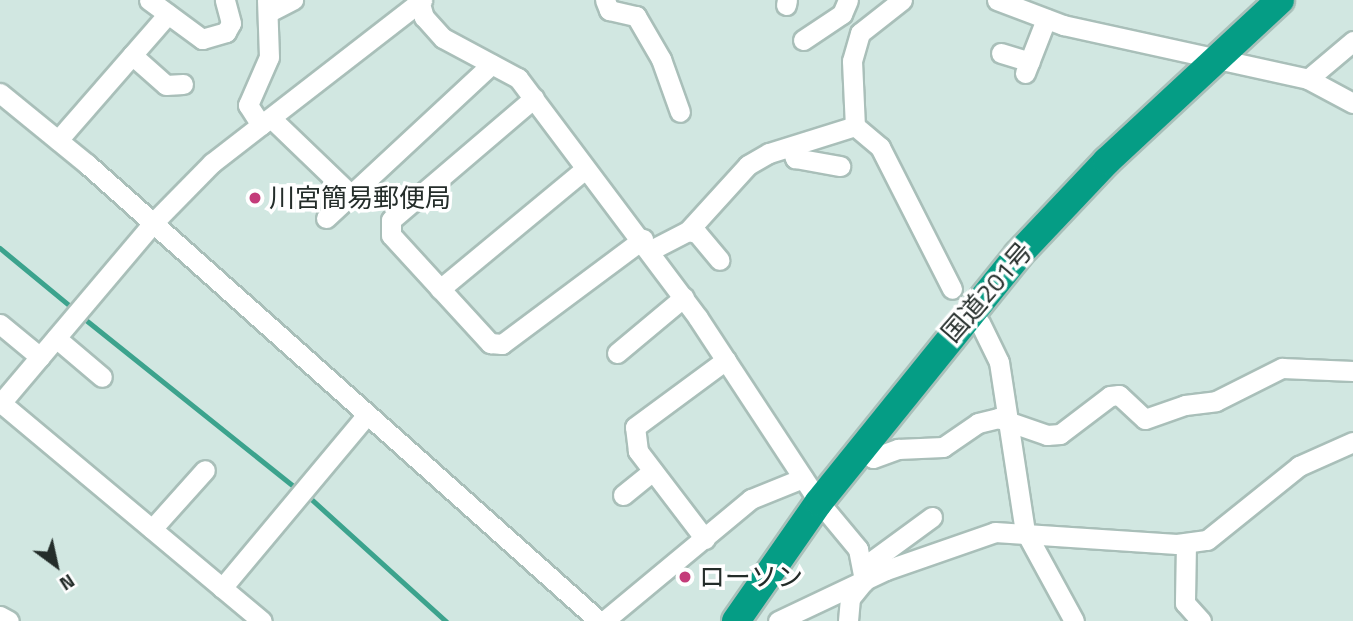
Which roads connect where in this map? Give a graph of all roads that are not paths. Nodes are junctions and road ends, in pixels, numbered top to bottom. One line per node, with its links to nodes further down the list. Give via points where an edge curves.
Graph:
1 (149, 0): 12 (street)
2 (225, 0): 12 (street, via 231,23 226,32 202,39)
3 (293, 0): 11 (street)
4 (604, 0): 25 (street, via 609,10 636,16 661,59)
5 (848, 0): 14 (street, via 842,14)
6 (902, 0): 27 (street, via 860,33 852,61)
7 (998, 0): 13 (street)
8 (1261, 0): 18 (highway, 国道201号)
9 (1280, 0): 18 (highway, 国道201号)
10 (420, 1): 19 (street, via 443,38); 26 (street)
11 (269, 6): 26 (street, via 270,57 248,105)
12 (168, 14): 17 (street)
13 (1046, 19): 16 (street, via 1028,68); 18 (street)
14 (803, 40)
15 (1353, 41): 20 (street)
16 (1001, 53)
17 (132, 55): 21 (street, via 166,85); 28 (street)
18 (1213, 55): 20 (street); 53 (highway, 国道201号, via 1018,255); 56 (highway, 国道201号, via 1099,152 944,319)
19 (492, 64): 23 (street, via 518,78); 32 (street)
20 (1308, 79): 24 (street)
21 (183, 84)
22 (0, 93): 28 (street)
23 (534, 98): 31 (street); 38 (street, via 391,220 391,235)
24 (1353, 103)
25 (680, 112)
26 (266, 121): 32 (street); 34 (street, via 212,163)
27 (855, 126): 29 (street); 39 (street, via 880,147)
28 (58, 140): 34 (street)
29 (791, 147): 30 (street, via 795,158); 35 (street, via 748,165)
30 (840, 166)
31 (585, 169): 36 (street); 38 (street)
32 (351, 195): 33 (street)
33 (326, 218)
34 (152, 225): 43 (street); 50 (street)
35 (688, 231): 36 (street); 37 (street, via 697,233)
36 (647, 245): 38 (street, via 502,344 490,343); 40 (street)
37 (720, 260)
38 (440, 289)
39 (952, 289)
40 (684, 298): 44 (street); 46 (street)
41 (979, 323): 51 (street, via 999,362)
42 (0, 324): 45 (street)
43 (56, 338): 45 (street); 48 (street)
44 (617, 353)
45 (40, 357): 49 (street)
46 (726, 360): 54 (street, via 635,428 638,451); 56 (street)
47 (1353, 371): 51 (street, via 1282,368 1216,401 1145,419 1119,395 1110,396 1060,434)
48 (102, 377)
49 (0, 403): 59 (street)
50 (366, 416): 64 (street); 68 (street)
51 (1009, 422): 53 (street, via 998,418 978,423 943,447 898,449 873,458); 60 (street)
52 (1353, 442): 62 (street, via 1299,466 1214,536)
53 (861, 450): 56 (highway, 国道201号)
54 (653, 471): 57 (street); 61 (street)
55 (207, 472): 59 (street)
56 (811, 490): 61 (street, via 751,499); 63 (street, via 840,523); 70 (highway, 国道201号); 71 (highway, 国道201号)
57 (623, 495)
58 (932, 517): 63 (street)
59 (152, 529): 64 (street)
60 (1025, 531): 62 (street); 63 (street, via 996,531); 74 (street)
61 (705, 539): 69 (street)
62 (1186, 543): 75 (street, via 1185,603)
63 (864, 573): 72 (street); 73 (street, via 850,598)
64 (222, 588): 67 (street)
65 (0, 616): 66 (street)
66 (9, 621)
67 (261, 621)
68 (598, 621)
69 (604, 621)
70 (719, 621)
71 (736, 621)
72 (778, 621)
73 (848, 621)
74 (1074, 621)
75 (1200, 621)

